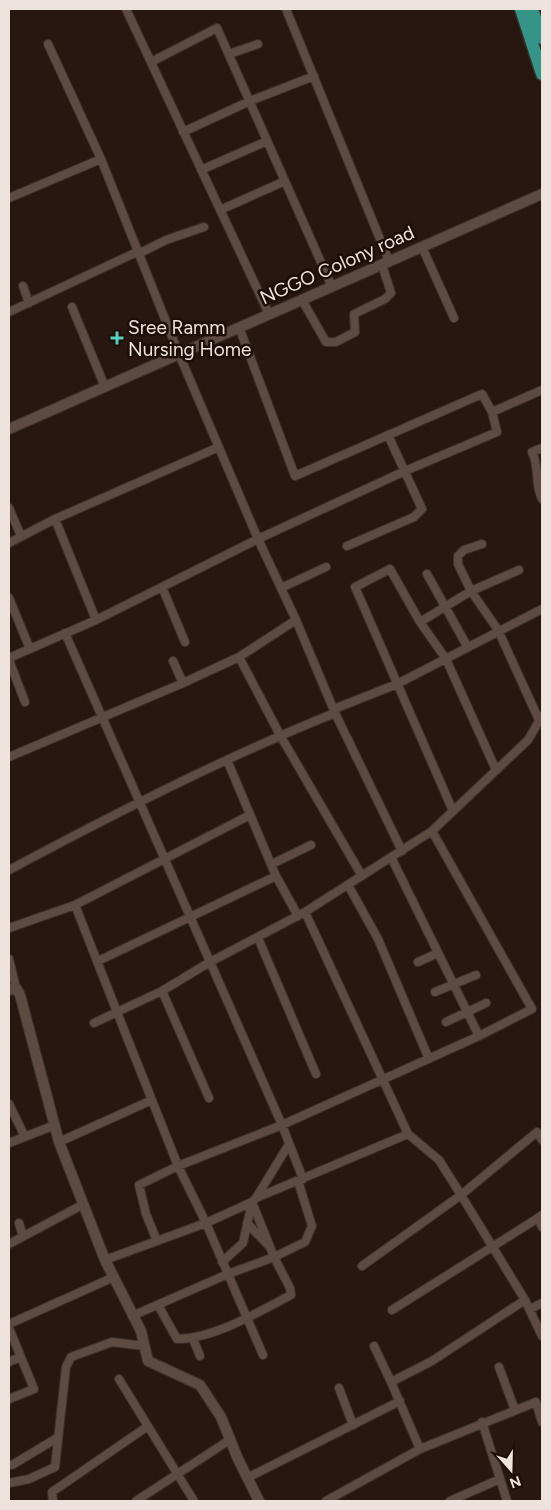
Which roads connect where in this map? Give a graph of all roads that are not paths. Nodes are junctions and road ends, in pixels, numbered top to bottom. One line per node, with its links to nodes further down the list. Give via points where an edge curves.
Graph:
1 (286, 9): 11 (street)
2 (521, 9): 10 (highway)
3 (532, 9): 5 (highway)
4 (130, 10): 9 (street)
5 (542, 38)
6 (48, 44): 15 (street)
7 (258, 44): 8 (street)
8 (228, 54): 9 (street, via 217,28); 12 (street)
9 (151, 62): 13 (street)
10 (542, 74)
11 (314, 76): 12 (street); 24 (street)
12 (250, 101): 13 (street); 14 (street)
13 (183, 132): 16 (street)
14 (267, 141): 16 (street); 17 (street)
15 (101, 159): 19 (street); 23 (street)
16 (201, 170): 20 (street)
17 (285, 181): 20 (street); 26 (street)
18 (542, 194): 22 (street, NGGO Colony road)
19 (9, 198)
20 (220, 210): 31 (street)
21 (204, 227): 23 (street)
22 (422, 247): 24 (street, NGGO Colony road); 32 (street)
23 (140, 252): 28 (street); 34 (street)
24 (385, 263): 26 (street, NGGO Colony road); 27 (street, via 391,293 354,314 355,332 336,342 326,342)
25 (23, 286): 28 (street)
26 (332, 287): 27 (street, NGGO Colony road)
27 (302, 300): 31 (street, NGGO Colony road)
28 (29, 303): 30 (street)
29 (72, 307): 35 (street)
30 (9, 312)
31 (269, 314): 33 (street, NGGO Colony road)
32 (454, 318)
33 (239, 327): 34 (street, NGGO Colony road); 39 (street, via 296,476)
34 (179, 354): 35 (street, NGGO Colony road); 40 (street)
35 (105, 387): 38 (street, NGGO Colony road)
36 (542, 390): 37 (street)
37 (492, 412): 39 (street, via 482,394); 42 (street, via 497,432)
38 (9, 429)
39 (388, 436): 42 (street)
40 (219, 447): 45 (street); 47 (street)
41 (542, 448): 43 (street, via 532,452 537,462 536,483)
42 (405, 471): 47 (street); 50 (street, via 422,509 414,517)
43 (542, 499)
44 (9, 508): 46 (street)
45 (55, 519): 46 (street); 60 (street)
46 (21, 536): 48 (street)
47 (258, 540): 54 (street); 55 (street)
48 (9, 543)
49 (482, 544): 56 (street, via 464,550 458,556 458,564)
50 (347, 546)
51 (326, 566): 55 (street)
52 (519, 570): 56 (street)
53 (427, 574): 58 (street)
54 (162, 587): 60 (street); 65 (street)
55 (281, 588): 61 (street)
56 (471, 591): 58 (street); 63 (street)
57 (9, 598): 67 (street)
58 (444, 606): 62 (street); 66 (street)
59 (542, 609): 63 (street)
60 (96, 620): 64 (street)
61 (296, 620): 68 (street); 75 (street)
62 (420, 622): 70 (street); 73 (street, via 390,569 355,587)
63 (498, 630): 66 (street); 77 (street)
64 (65, 633): 67 (street); 76 (street)
65 (185, 642)
66 (467, 646): 70 (street)
67 (30, 648): 69 (street)
68 (239, 657): 72 (street); 78 (street)
69 (9, 659): 74 (street)
70 (446, 659): 73 (street); 81 (street)
71 (174, 661): 72 (street)
72 (184, 683): 76 (street)
73 (397, 684): 75 (street); 83 (street)
74 (25, 702)
75 (334, 711): 78 (street); 87 (street)
76 (103, 717): 79 (street); 82 (street)
77 (540, 718): 81 (street, via 528,740)
78 (280, 735): 80 (street); 93 (street)
79 (9, 757)
80 (227, 760): 82 (street); 84 (street)
81 (496, 770): 83 (street)
82 (140, 801): 89 (street); 91 (street)
83 (453, 812): 85 (street)
84 (250, 816): 89 (street); 90 (street)
85 (432, 831): 87 (street); 115 (street, via 532,1009)
86 (311, 845): 90 (street)
87 (402, 851): 88 (street)
88 (391, 857): 93 (street); 100 (street)
89 (164, 859): 95 (street); 97 (street)
90 (272, 864): 92 (street)
91 (9, 870)
92 (276, 876): 96 (street); 97 (street)
93 (362, 876): 94 (street)
94 (348, 885): 96 (street); 116 (street, via 378,939)
95 (75, 905): 98 (street); 102 (street)
96 (302, 914): 99 (street); 118 (street)
97 (190, 917): 102 (street); 103 (street)
98 (9, 928)
99 (258, 938): 103 (street); 117 (street)
100 (438, 953): 104 (street); 106 (street)
101 (9, 959): 107 (street)
102 (98, 961): 111 (street)
103 (210, 962): 108 (street); 123 (street)
104 (418, 962)
105 (476, 975): 106 (street)
106 (453, 984): 109 (street); 112 (street)
107 (13, 989): 122 (street, via 24,1008)
108 (162, 991): 111 (street); 119 (street)
109 (435, 992)
110 (486, 1003): 112 (street)
111 (117, 1012): 114 (street); 120 (street)
112 (467, 1013): 113 (street); 115 (street)
113 (446, 1022)
114 (94, 1023)
115 (479, 1036): 116 (street)
116 (429, 1059): 118 (street)
117 (316, 1074)
118 (382, 1080): 123 (street); 124 (street)
119 (209, 1098)
120 (152, 1100): 127 (street); 130 (street)
121 (9, 1104): 125 (street)
122 (55, 1125): 125 (street); 127 (street)
123 (282, 1125): 129 (street); 130 (street)
124 (408, 1134): 131 (street); 132 (street, via 439,1160)
125 (25, 1137): 128 (street)
126 (542, 1140): 132 (street, via 537,1132)
127 (59, 1142): 134 (street)
128 (9, 1143)
129 (289, 1144): 131 (street); 133 (street)
130 (178, 1166): 137 (street); 141 (street, via 138,1185)
131 (300, 1180): 133 (street); 145 (street, via 312,1226 305,1242)
132 (461, 1195): 144 (street); 148 (street)
133 (254, 1200): 137 (street); 138 (street); 143 (street)
134 (82, 1205): 140 (street); 146 (street)
135 (540, 1217): 139 (street); 144 (street)
136 (19, 1223): 140 (street)
137 (206, 1223): 141 (street); 147 (street)
138 (247, 1223): 143 (street); 147 (street, via 243,1244)
139 (542, 1227)
140 (24, 1236): 142 (street)
141 (157, 1241): 146 (street)
142 (9, 1244)
143 (271, 1248): 145 (street)
144 (492, 1248): 151 (street); 155 (street)
145 (274, 1257): 149 (street); 157 (street, via 291,1295)
146 (105, 1260): 150 (street)
147 (222, 1262): 149 (street)
148 (362, 1266)
149 (228, 1274): 153 (street); 157 (street)
150 (114, 1277): 156 (street); 158 (street)
151 (526, 1300): 154 (street); 170 (street, via 432,1361)
152 (542, 1303): 154 (street)
153 (158, 1305): 156 (street); 161 (street, via 177,1339)
154 (530, 1309): 160 (street)
155 (392, 1310)
156 (132, 1316): 162 (street, via 141,1331)
157 (248, 1318): 161 (street); 164 (street)
158 (9, 1324)
159 (9, 1328): 166 (street)
160 (542, 1336)
161 (193, 1339): 165 (street)
162 (144, 1346): 179 (street, via 112,1342 71,1357 66,1367); 180 (street, via 148,1361 200,1385 221,1417)
163 (374, 1346): 170 (street)
164 (262, 1355)
165 (200, 1356)
166 (20, 1357): 167 (street); 172 (street, via 34,1389)
167 (9, 1362)
168 (499, 1367): 174 (street)
169 (119, 1378): 178 (street)
170 (391, 1382): 173 (street)
171 (338, 1388): 177 (street)
172 (9, 1399)
173 (400, 1401): 177 (street); 181 (street)
174 (515, 1410): 175 (street); 176 (street, via 536,1402)
175 (482, 1422): 181 (street); 185 (street)
176 (542, 1422)
177 (353, 1425): 184 (street)
178 (148, 1426): 183 (street); 187 (street, via 52,1492)
179 (58, 1438): 182 (street); 186 (street, via 55,1467)
180 (230, 1439): 183 (street); 184 (street)
181 (420, 1449): 191 (street)
182 (12, 1465)
183 (177, 1474): 188 (street); 189 (street)
184 (247, 1478): 190 (street)
185 (500, 1479): 192 (street); 193 (street)
186 (9, 1483)
187 (52, 1501)
188 (136, 1501)
189 (194, 1501)
190 (259, 1501)
191 (326, 1501)
192 (450, 1501)
193 (507, 1501)

